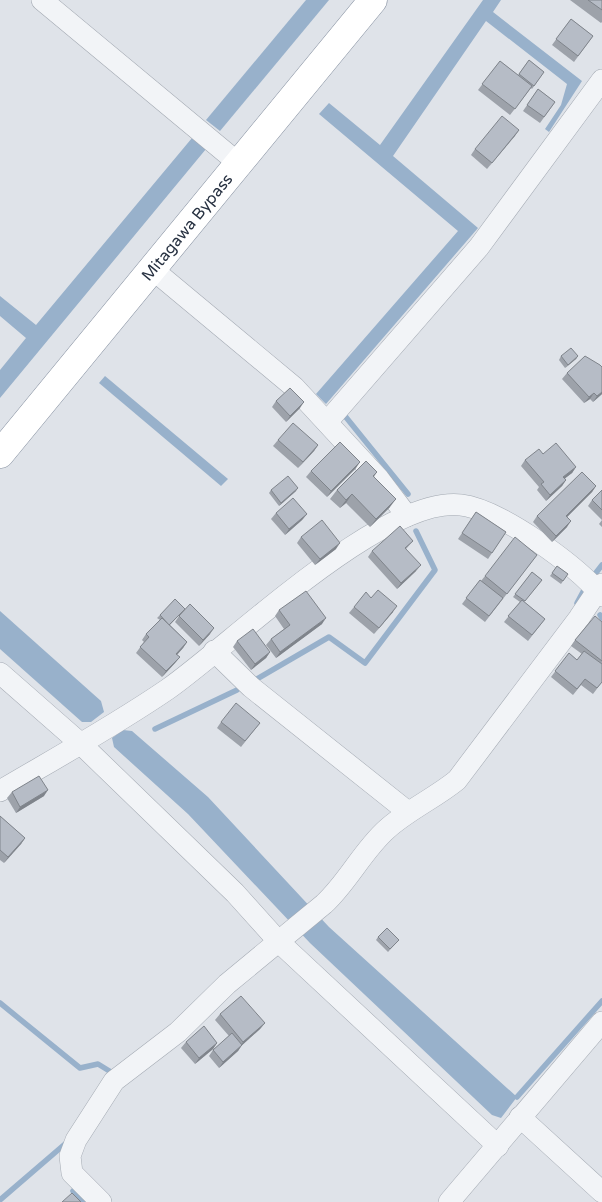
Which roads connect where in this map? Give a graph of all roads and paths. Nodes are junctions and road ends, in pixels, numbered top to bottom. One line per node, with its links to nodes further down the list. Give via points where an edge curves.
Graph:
1 (42, 0): 4 (street)
2 (373, 0): 4 (highway, Mitagawa Bypass)
3 (602, 80): 6 (street, via 479,247)
4 (237, 162): 5 (highway, Mitagawa Bypass)
5 (151, 268): 6 (street, via 294,387); 7 (highway, Mitagawa Bypass)
6 (327, 422): 8 (street, via 379,479)
7 (0, 454)
8 (407, 516): 9 (street, via 432,507 460,505 493,515 530,537); 10 (street, via 386,526 316,573)
9 (600, 590): 14 (street, via 457,780 442,793)
10 (214, 652): 12 (street, via 170,687); 14 (street, via 251,687)
11 (0, 673): 12 (street)
12 (81, 744): 13 (street); 15 (street)
13 (0, 791)
14 (408, 812): 15 (street, via 385,831 336,893)
15 (285, 937): 18 (street); 20 (street, via 227,984 178,1032 114,1081 76,1140 70,1156 72,1173)
16 (602, 1022): 17 (street)
17 (520, 1117): 18 (street); 19 (street)
18 (498, 1146): 21 (street)
19 (602, 1192)
20 (101, 1202)
21 (449, 1202)

